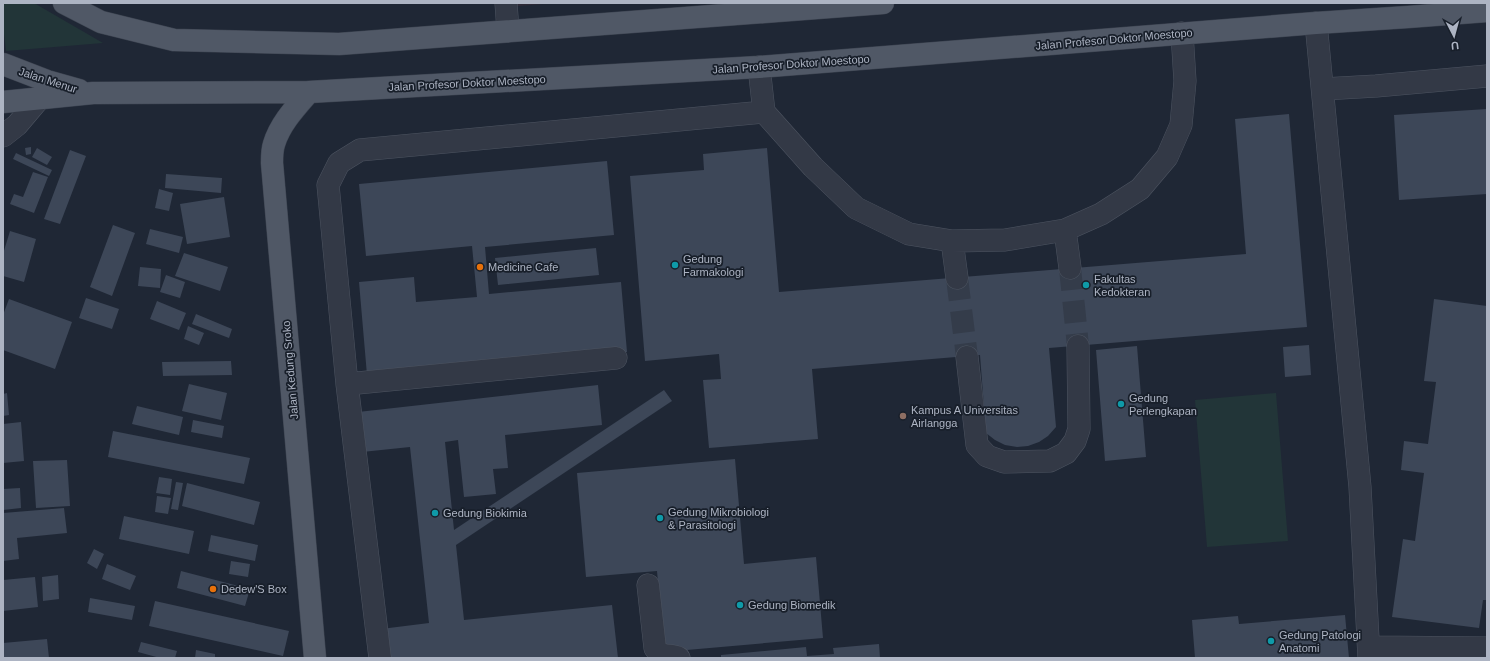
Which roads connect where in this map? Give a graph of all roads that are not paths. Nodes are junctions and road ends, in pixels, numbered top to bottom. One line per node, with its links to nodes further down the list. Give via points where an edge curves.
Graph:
1 (64, 3): 7 (main road, via 101,22 174,40 339,44)
2 (506, 3): 7 (lane)
3 (883, 3): 4 (main road)
4 (819, 5): 7 (main road)
5 (1487, 10): 6 (main road, Jalan Profesor Doktor Moestopo)
6 (1316, 22): 8 (main road, Jalan Profesor Doktor Moestopo); 12 (lane)
7 (508, 31)
8 (1182, 34): 10 (main road, Jalan Profesor Doktor Moestopo); 19 (lane, via 1185,81 1181,125 1167,157 1140,189 1101,214)
9 (3, 64): 14 (main road, Jalan Menur, via 47,81)
10 (759, 67): 13 (main road, Jalan Profesor Doktor Moestopo); 17 (lane)
11 (1487, 76): 12 (lane)
12 (1324, 89): 29 (lane, via 1360,487)
13 (309, 92): 14 (main road, Jalan Profesor Doktor Moestopo); 30 (main road, Jalan Kedung Sroko, via 280,129 273,145 272,163)
14 (93, 94): 15 (main road)
15 (39, 99): 16 (main road); 18 (lane, via 17,125)
16 (3, 102)
17 (764, 112): 20 (lane, via 813,167 856,208 909,234); 26 (lane, via 360,150 339,163 328,185)
18 (3, 136)
19 (1065, 230): 20 (lane, via 1005,240); 21 (lane)
20 (952, 241): 22 (lane)
21 (1070, 268)
22 (957, 278)
23 (1078, 346): 24 (lane, via 1079,429 1075,441 1066,453 1050,461 1004,462 986,456 977,445)
24 (967, 357)
25 (616, 358): 26 (lane)
26 (348, 384): 31 (lane)
27 (648, 585): 32 (lane, via 655,648 662,655)
28 (1487, 648): 29 (lane)
29 (1369, 652)
30 (315, 658)
31 (380, 658)
32 (680, 658)

